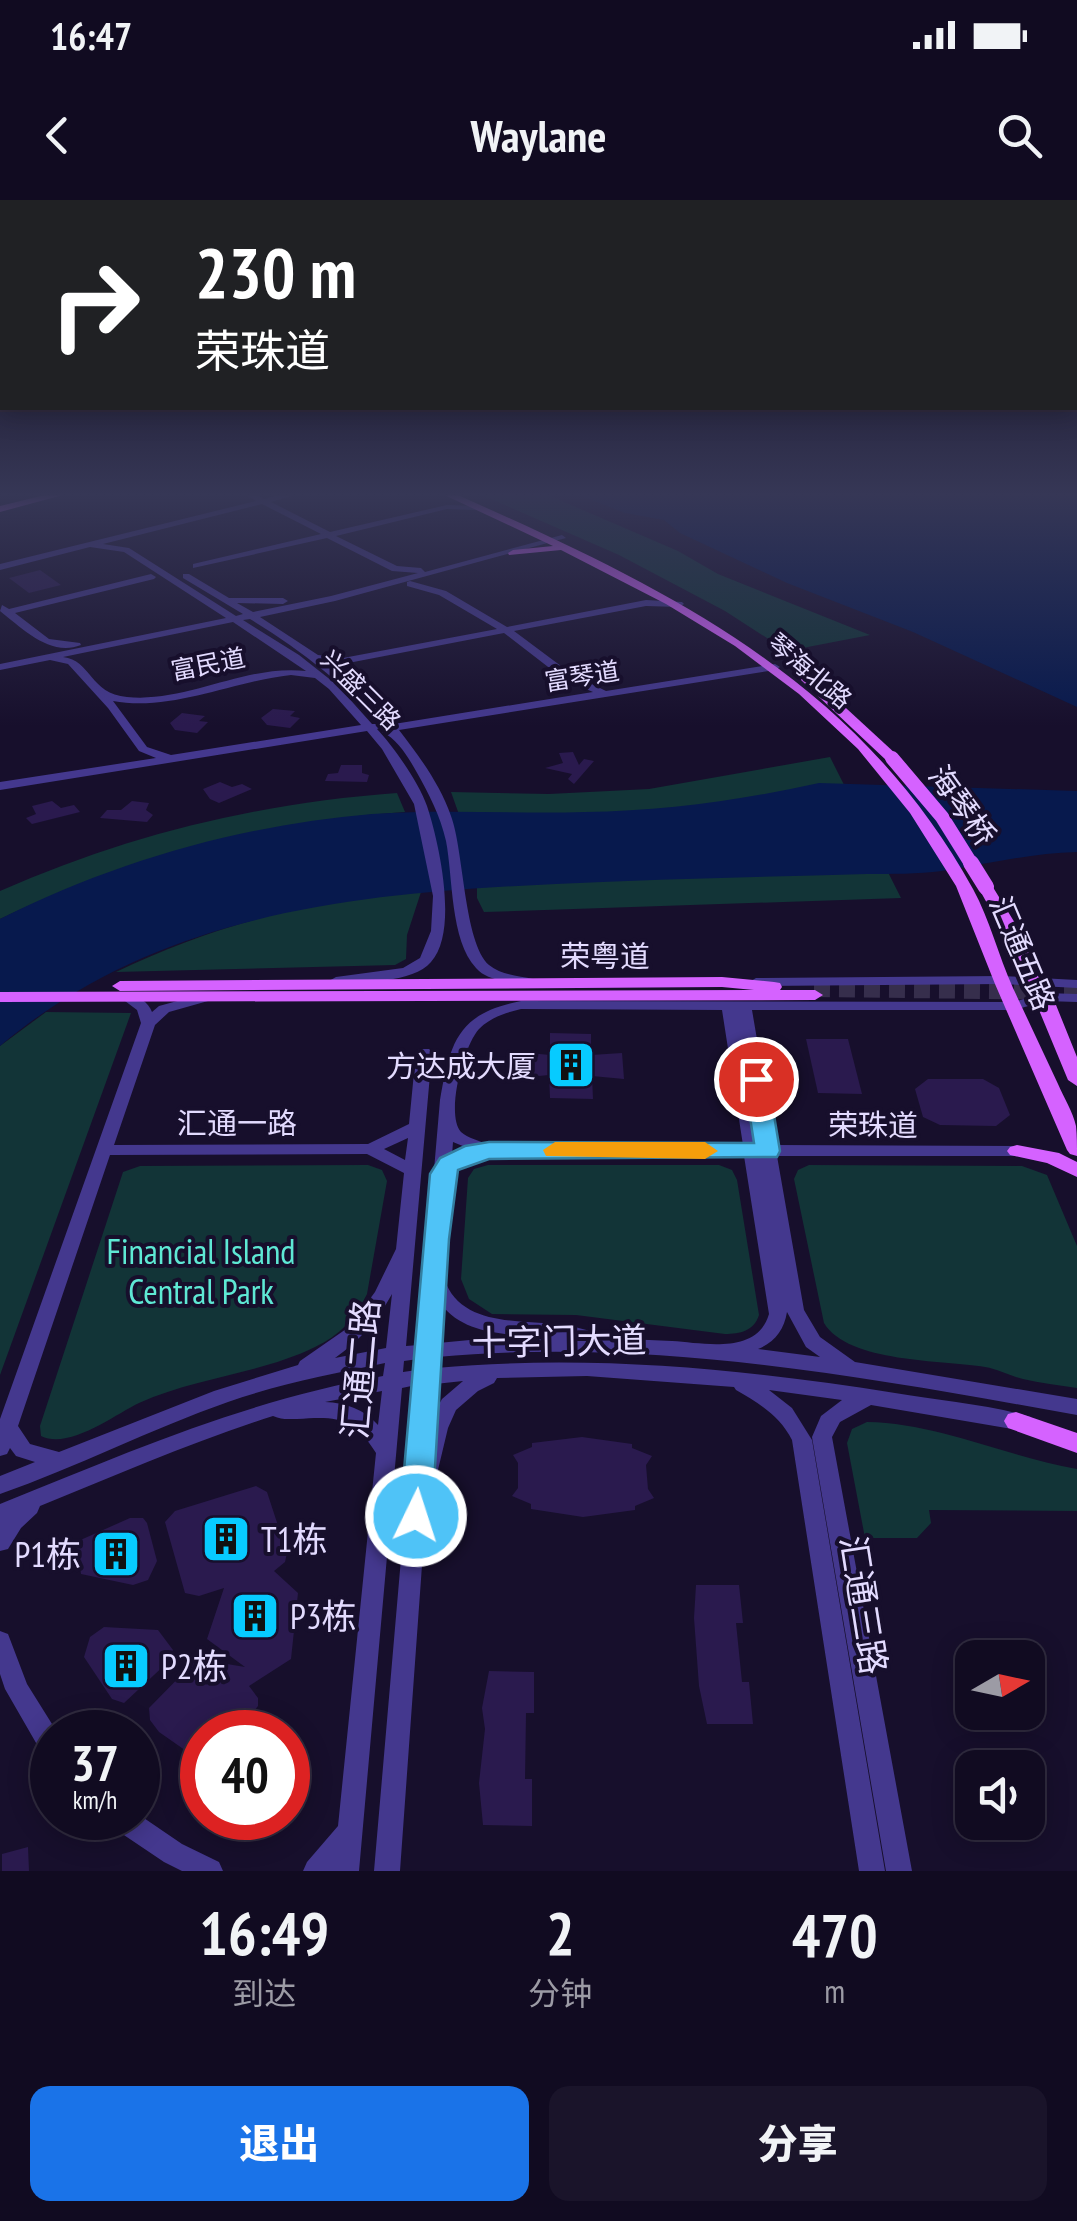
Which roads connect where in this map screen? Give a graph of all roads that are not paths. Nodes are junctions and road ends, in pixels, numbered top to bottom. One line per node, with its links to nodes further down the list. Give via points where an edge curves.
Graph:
1 (150, 570): 8 (street)
2 (176, 570): 9 (street, 兴盛三路)
3 (192, 570): 9 (street)
4 (382, 570): 10 (street)
5 (447, 570): 11 (street)
6 (614, 570): 12 (main road, 琴海北路)
7 (629, 570): 43 (main road, 琴海北路, via 738,628 820,689)
8 (154, 573): 13 (street, 兴盛三路); 18 (street)
9 (185, 576): 14 (street, 兴盛三路)
10 (393, 577): 11 (street); 15 (street)
11 (425, 577): 21 (street)
12 (651, 588): 16 (street); 17 (main road, 琴海北路)
13 (201, 598): 19 (street, 兴盛三路); 20 (street, via 201,612)
14 (222, 598): 15 (street); 19 (street, 兴盛三路)
15 (298, 603): 19 (street); 23 (street, via 278,618)
16 (646, 603): 17 (street); 21 (street)
17 (679, 604): 31 (main road, 琴海北路)
18 (3, 609): 24 (street)
19 (239, 615): 20 (street); 22 (street, 兴盛三路); 23 (street, 兴盛三路)
20 (183, 626): 22 (street); 25 (street)
21 (504, 630): 30 (street); 34 (street)
22 (253, 632): 27 (street, 兴盛三路)
23 (280, 635): 30 (street, 兴盛三路)
24 (46, 642): 25 (street); 26 (street)
25 (82, 647): 26 (street); 28 (street)
26 (33, 657): 28 (street); 29 (street)
27 (295, 658): 32 (street); 33 (street, 兴盛三路)
28 (71, 662): 36 (street)
29 (0, 664)
30 (339, 666): 40 (street, 兴盛三路)
31 (775, 668): 35 (street, 富琴道); 45 (main road, 琴海北路)
32 (284, 672): 33 (street, 富民道); 37 (street, 富民道)
33 (321, 676): 41 (street, 兴盛三路)
34 (575, 683): 35 (street); 38 (street, via 577,692)
35 (615, 693): 38 (street, 富琴道)
36 (104, 696): 37 (street, 富民道); 39 (street)
37 (140, 700): 39 (street, 富民道)
38 (567, 700): 40 (street, 富琴道)
39 (121, 717): 42 (street)
40 (395, 727): 41 (street, 富琴道); 52 (street, 兴盛三路, via 440,802 479,963 496,975)
41 (370, 730): 44 (street); 51 (street, 兴盛三路, via 420,804 440,896 438,931 417,967)
42 (144, 750): 44 (street); 46 (street)
43 (892, 758): 48 (main road, 海琴桥, bridge)
44 (176, 759): 46 (street)
45 (875, 760): 49 (main road, 海琴桥)
46 (129, 766): 47 (street)
47 (0, 786)
48 (986, 886): 55 (main road, 汇通五路)
49 (965, 887): 50 (main road, 汇通五路)
50 (1002, 980): 55 (street, 荣粤道); 61 (street, 荣粤道); 62 (main road, 汇通五路)
51 (317, 983): 52 (main road, 荣粤道); 56 (main road, 荣粤道)
52 (535, 983): 61 (main road, 荣粤道)
53 (1077, 984): 55 (street, 荣粤道)
54 (0, 985): 56 (main road)
55 (1042, 990): 60 (street, 荣粤道); 62 (street, 荣粤道); 65 (main road, 汇通五路)
56 (130, 992): 58 (main road); 59 (main road, 荣粤道); 63 (street)
57 (814, 992): 61 (main road)
58 (0, 998)
59 (204, 998): 61 (main road, 荣粤道); 63 (street, via 164,1009)
60 (1077, 998)
61 (731, 999): 62 (street, 荣粤道); 66 (street, 荣粤道, via 506,1007 480,1018 454,1058); 73 (street)
62 (1014, 1006): 67 (main road, 汇通五路)
63 (148, 1023): 70 (street)
64 (424, 1052): 68 (street, 汇通二路)
65 (1077, 1080)
66 (447, 1113): 71 (street, via 456,1137); 77 (street)
67 (1066, 1126): 72 (main road, 汇通五路); 74 (main road, via 1060,1142 1047,1150)
68 (417, 1127): 69 (street); 75 (street, 汇通二路)
69 (370, 1149): 70 (street, 汇通一路); 75 (street)
70 (105, 1150): 95 (street)
71 (489, 1150): 73 (street, 荣珠道); 77 (street, via 460,1157)
72 (1077, 1150)
73 (760, 1151): 74 (street, 荣珠道); 83 (street, via 777,1320 758,1342); 84 (street, via 798,1319 813,1342)
74 (1016, 1151): 76 (main road)
75 (412, 1170): 78 (street, 汇通二路)
76 (1077, 1170)
77 (442, 1174): 79 (street)
78 (406, 1246): 82 (street, 汇通二路); 86 (street, via 364,1326)
79 (434, 1276): 80 (street, via 451,1304 472,1320 559,1328); 81 (street)
80 (601, 1343): 81 (street, 十字门大道); 83 (street, 十字门大道)
81 (430, 1351): 82 (street, 十字门大道); 87 (street)
82 (398, 1354): 86 (street, 十字门大道); 89 (street, 汇通二路)
83 (716, 1354): 84 (street, 十字门大道)
84 (852, 1370): 91 (street, 十字门大道)
85 (505, 1371): 87 (street, 十字门大道); 88 (street, 十字门大道, via 614,1369); 102 (street, via 466,1387 448,1404)
86 (294, 1374): 98 (street, 十字门大道)
87 (427, 1378): 89 (street, 十字门大道); 102 (street)
88 (736, 1380): 90 (street, 十字门大道); 112 (street, 汇通三路, via 778,1406 802,1440)
89 (395, 1381): 92 (street, 十字门大道); 97 (street, 汇通二路)
90 (868, 1398): 93 (street, 十字门大道); 113 (street, 汇通三路, via 835,1413 822,1436)
91 (1077, 1407)
92 (252, 1414): 97 (street, via 351,1412 368,1422); 100 (street, 十字门大道)
93 (1016, 1421): 94 (street, 十字门大道); 96 (main road)
94 (1077, 1432)
95 (5, 1439): 98 (street, via 32,1455)
96 (1077, 1443)
97 (387, 1455): 106 (street, 汇通二路)
98 (62, 1460): 99 (street, 十字门大道)
99 (0, 1485)
100 (45, 1496): 101 (street, 十字门大道); 103 (street)
101 (0, 1513)
102 (416, 1516): 111 (street)
103 (0, 1542)
104 (0, 1640): 105 (street)
105 (30, 1711)
106 (350, 1831): 109 (street); 110 (street, 汇通二路)
107 (154, 1840): 108 (street)
108 (210, 1871)
109 (316, 1871)
110 (346, 1871)
111 (387, 1871)
112 (872, 1871)
113 (900, 1871)

